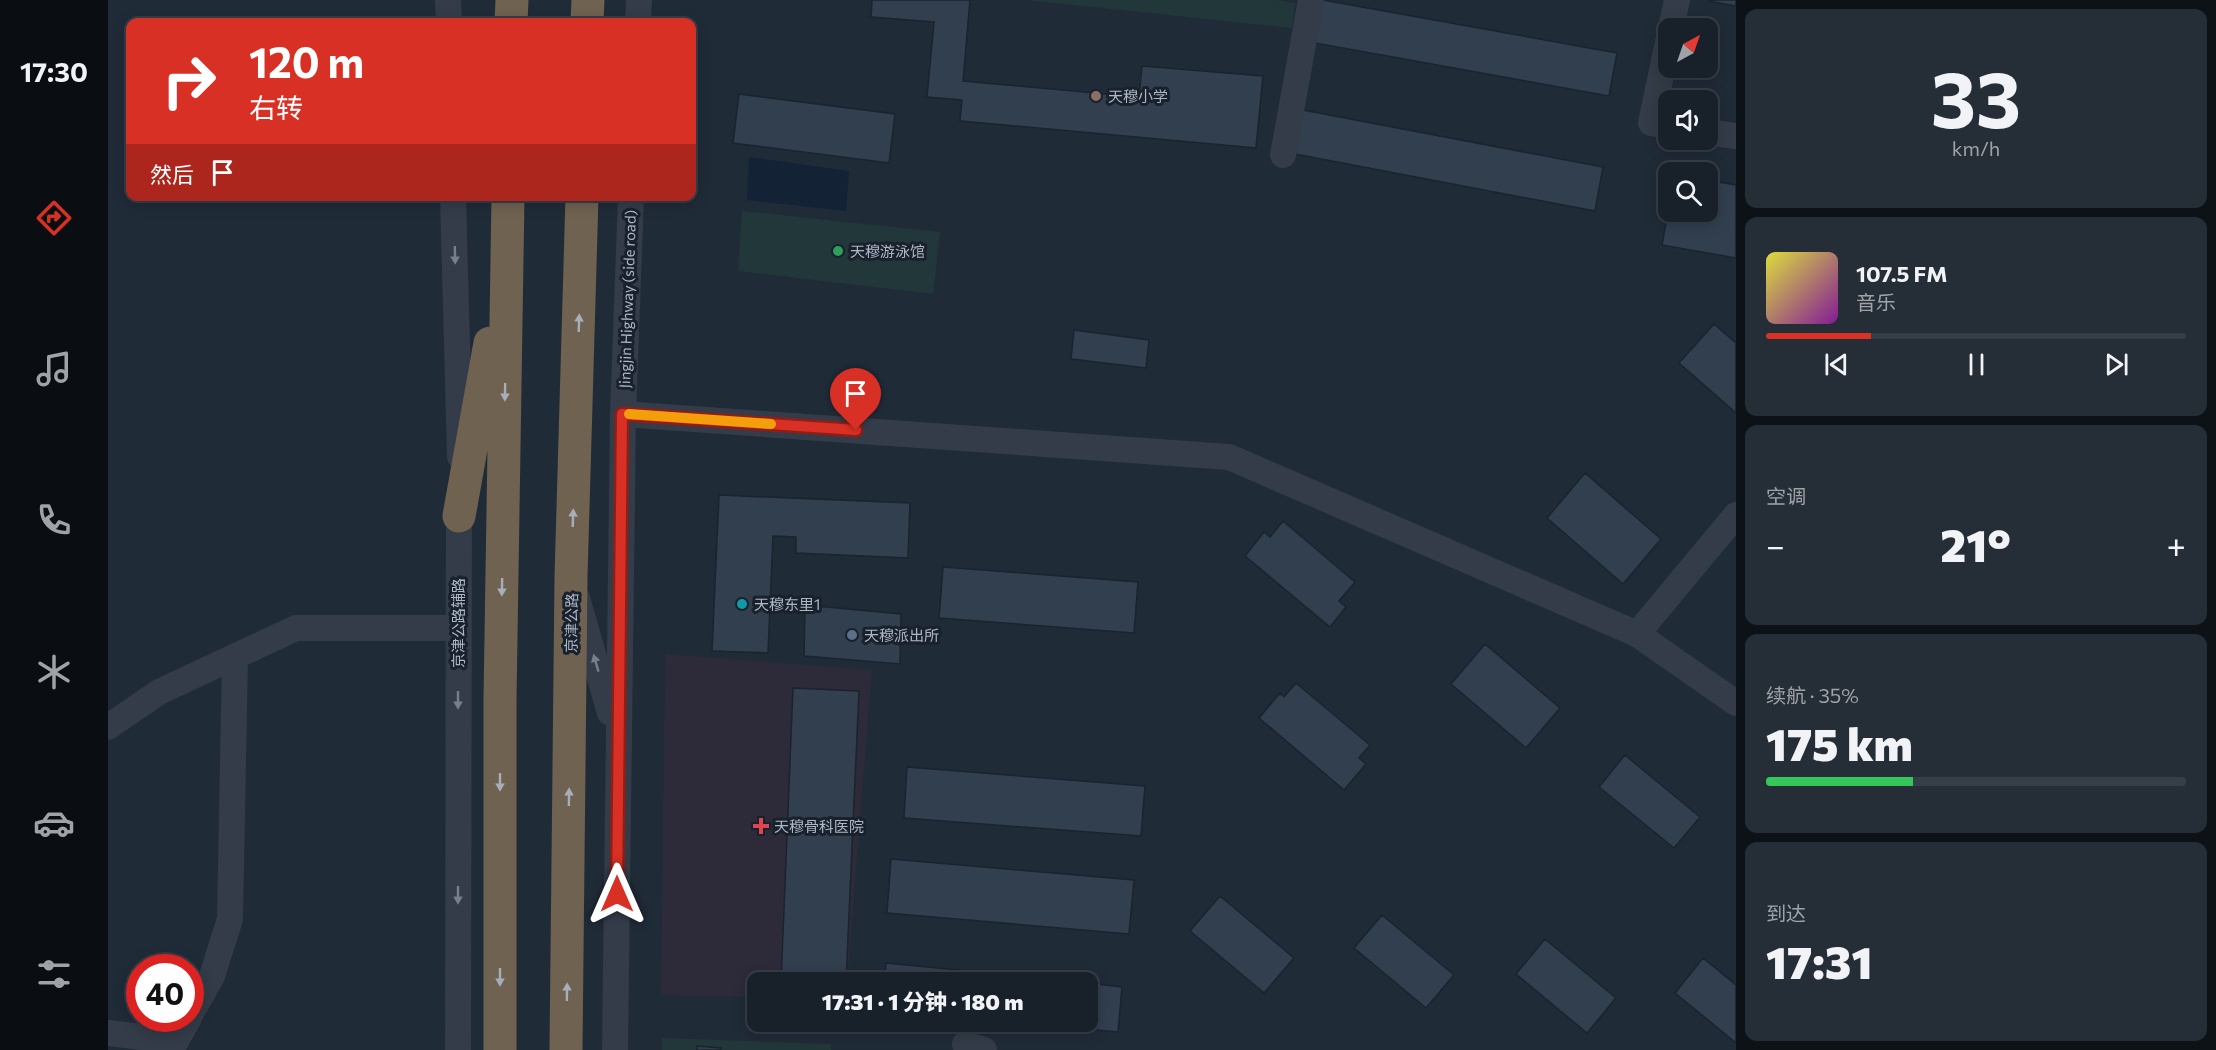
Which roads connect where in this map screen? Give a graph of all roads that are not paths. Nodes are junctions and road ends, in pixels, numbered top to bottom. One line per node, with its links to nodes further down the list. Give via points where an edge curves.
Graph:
1 (448, 0): 7 (street)
2 (512, 0): 8 (highway)
3 (588, 0): 9 (highway)
4 (639, 0): 10 (street)
5 (1311, 0): 16 (street)
6 (1677, 0): 11 (street)
7 (448, 18)
8 (511, 18)
9 (587, 18)
10 (638, 18)
11 (1673, 18)
12 (1660, 78): 13 (street, via 1651,123)
13 (1658, 124)
14 (1718, 134): 15 (street)
15 (1736, 136)
16 (1283, 155)
17 (453, 201): 24 (street, 京津公路辅路, one-way to 24)
18 (508, 201): 21 (highway)
19 (582, 201): 25 (highway, 京津公路, one-way to 19)
20 (631, 201): 22 (street, Jingjin Highway (side road))
21 (507, 249): 24 (highway); 36 (highway, one-way to 36, via 500,699)
22 (622, 414): 27 (street, via 1229,458); 31 (street, Jingjin Highway (side road))
23 (1736, 515): 27 (street)
24 (459, 516): 26 (street, 京津公路辅路)
25 (571, 577): 31 (street, one-way to 25); 37 (highway, 京津公路, one-way to 25)
26 (458, 628): 28 (street, via 296,628); 35 (street, 京津公路辅路, one-way to 35)
27 (1637, 634): 29 (street)
28 (235, 657): 30 (street, via 159,692); 32 (street, via 230,919)
29 (1736, 703)
30 (108, 727)
31 (618, 739): 38 (street, Jingjin Highway (side road))
32 (204, 991)
33 (181, 1032): 34 (street, via 176,1041)
34 (108, 1033)
35 (458, 1050)
36 (500, 1050)
37 (566, 1050)
38 (615, 1050)

